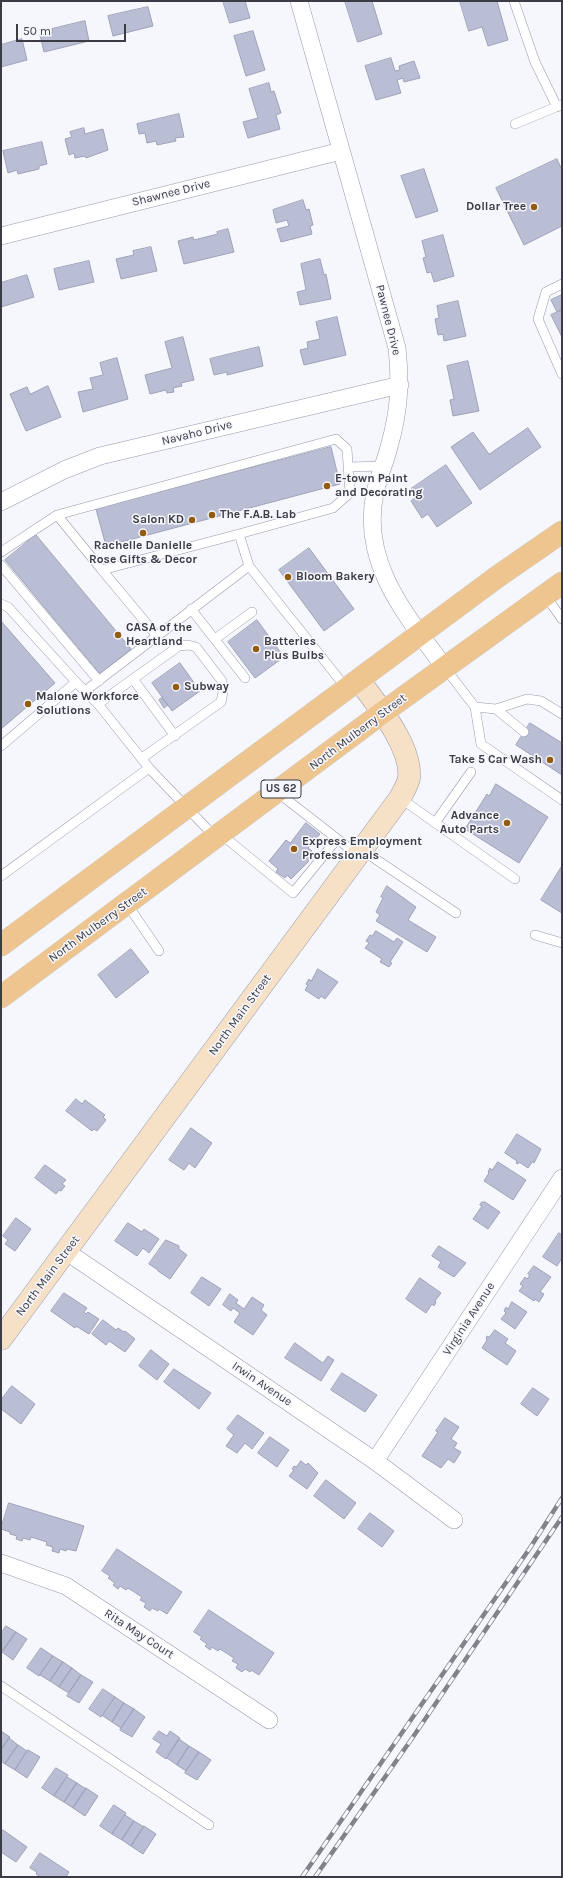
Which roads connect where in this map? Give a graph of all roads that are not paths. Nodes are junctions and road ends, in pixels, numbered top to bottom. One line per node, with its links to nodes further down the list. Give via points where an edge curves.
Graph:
1 (299, 1): 5 (street, Pawnee Drive)
2 (514, 1): 3 (lane, via 535,62)
3 (559, 105): 4 (lane)
4 (515, 124)
5 (341, 151): 6 (street, Shawnee Drive); 9 (street, Pawnee Drive, via 397,348)
6 (1, 236)
7 (562, 284): 8 (lane, via 546,292 538,319)
8 (562, 374)
9 (400, 385): 10 (street, Pawnee Drive, via 392,434); 12 (street, Navaho Drive, via 100,456 64,470)
10 (383, 466): 11 (lane); 25 (street, Pawnee Drive, via 375,493 372,517 374,549 393,593)
11 (348, 467): 13 (lane, via 347,449 336,439); 15 (lane, via 350,493 333,508)
12 (1, 502)
13 (57, 516): 16 (lane); 19 (lane)
14 (562, 532): 25 (main road)
15 (238, 534): 18 (lane); 19 (lane)
16 (1, 552)
17 (1, 565): 31 (lane)
18 (249, 566): 22 (lane); 33 (lane)
19 (102, 570): 26 (lane)
20 (554, 589): 24 (lane); 28 (main road, North Mulberry Street / US 62)
21 (1, 604): 32 (lane, via 8,607)
22 (191, 609): 26 (lane); 27 (lane)
23 (252, 612): 27 (lane)
24 (562, 619)
25 (420, 634): 28 (street, Pawnee Drive); 33 (main road)
26 (157, 636): 31 (lane)
27 (215, 640): 29 (lane)
28 (445, 668): 36 (lane); 38 (main road, North Mulberry Street / US 62)
29 (245, 678)
30 (133, 679): 35 (lane); 41 (lane); 41 (lane, via 179,646 188,645 196,647 222,681 221,702)
31 (99, 681): 34 (lane)
32 (76, 682): 34 (lane); 42 (lane)
33 (353, 684): 38 (street, North Main Street); 49 (main road)
34 (85, 691): 35 (lane)
35 (98, 704): 43 (lane)
36 (475, 707): 37 (lane); 48 (lane, via 481,744)
37 (496, 709): 39 (lane, via 527,698 541,701); 40 (lane)
38 (382, 713): 46 (main road, North Mulberry Street / US 62); 47 (street, North Main Street, via 398,740 408,765 409,779)
39 (562, 714)
40 (524, 732)
41 (175, 736): 43 (lane)
42 (1, 746)
43 (142, 758): 44 (lane)
44 (149, 768): 49 (lane); 54 (lane)
45 (471, 772): 50 (lane)
46 (277, 792): 51 (main road, North Mulberry Street / US 62); 52 (lane)
47 (400, 798): 50 (lane); 53 (street, North Main Street)
48 (562, 800)
49 (187, 807): 51 (lane); 60 (main road)
50 (435, 823): 55 (lane)
51 (219, 836): 52 (lane, via 293,893); 56 (main road, North Mulberry Street / US 62)
52 (337, 839): 53 (lane)
53 (360, 852): 57 (lane); 64 (street, North Main Street)
54 (1, 876)
55 (515, 879)
56 (127, 904): 61 (lane); 62 (main road, North Mulberry Street / US 62)
57 (456, 913)
58 (535, 936): 59 (lane)
59 (562, 943)
60 (1, 945)
61 (160, 951)
62 (1, 997)
63 (562, 1178): 66 (street, Virginia Avenue)
64 (67, 1252): 65 (street, North Main Street); 66 (street, Irwin Avenue)
65 (1, 1339)
66 (375, 1461): 67 (street, Irwin Avenue)
67 (454, 1520)
68 (1, 1564): 70 (street, Rita May Court, via 66,1586)
69 (2, 1690): 71 (lane)
70 (269, 1720)
71 (209, 1825)

